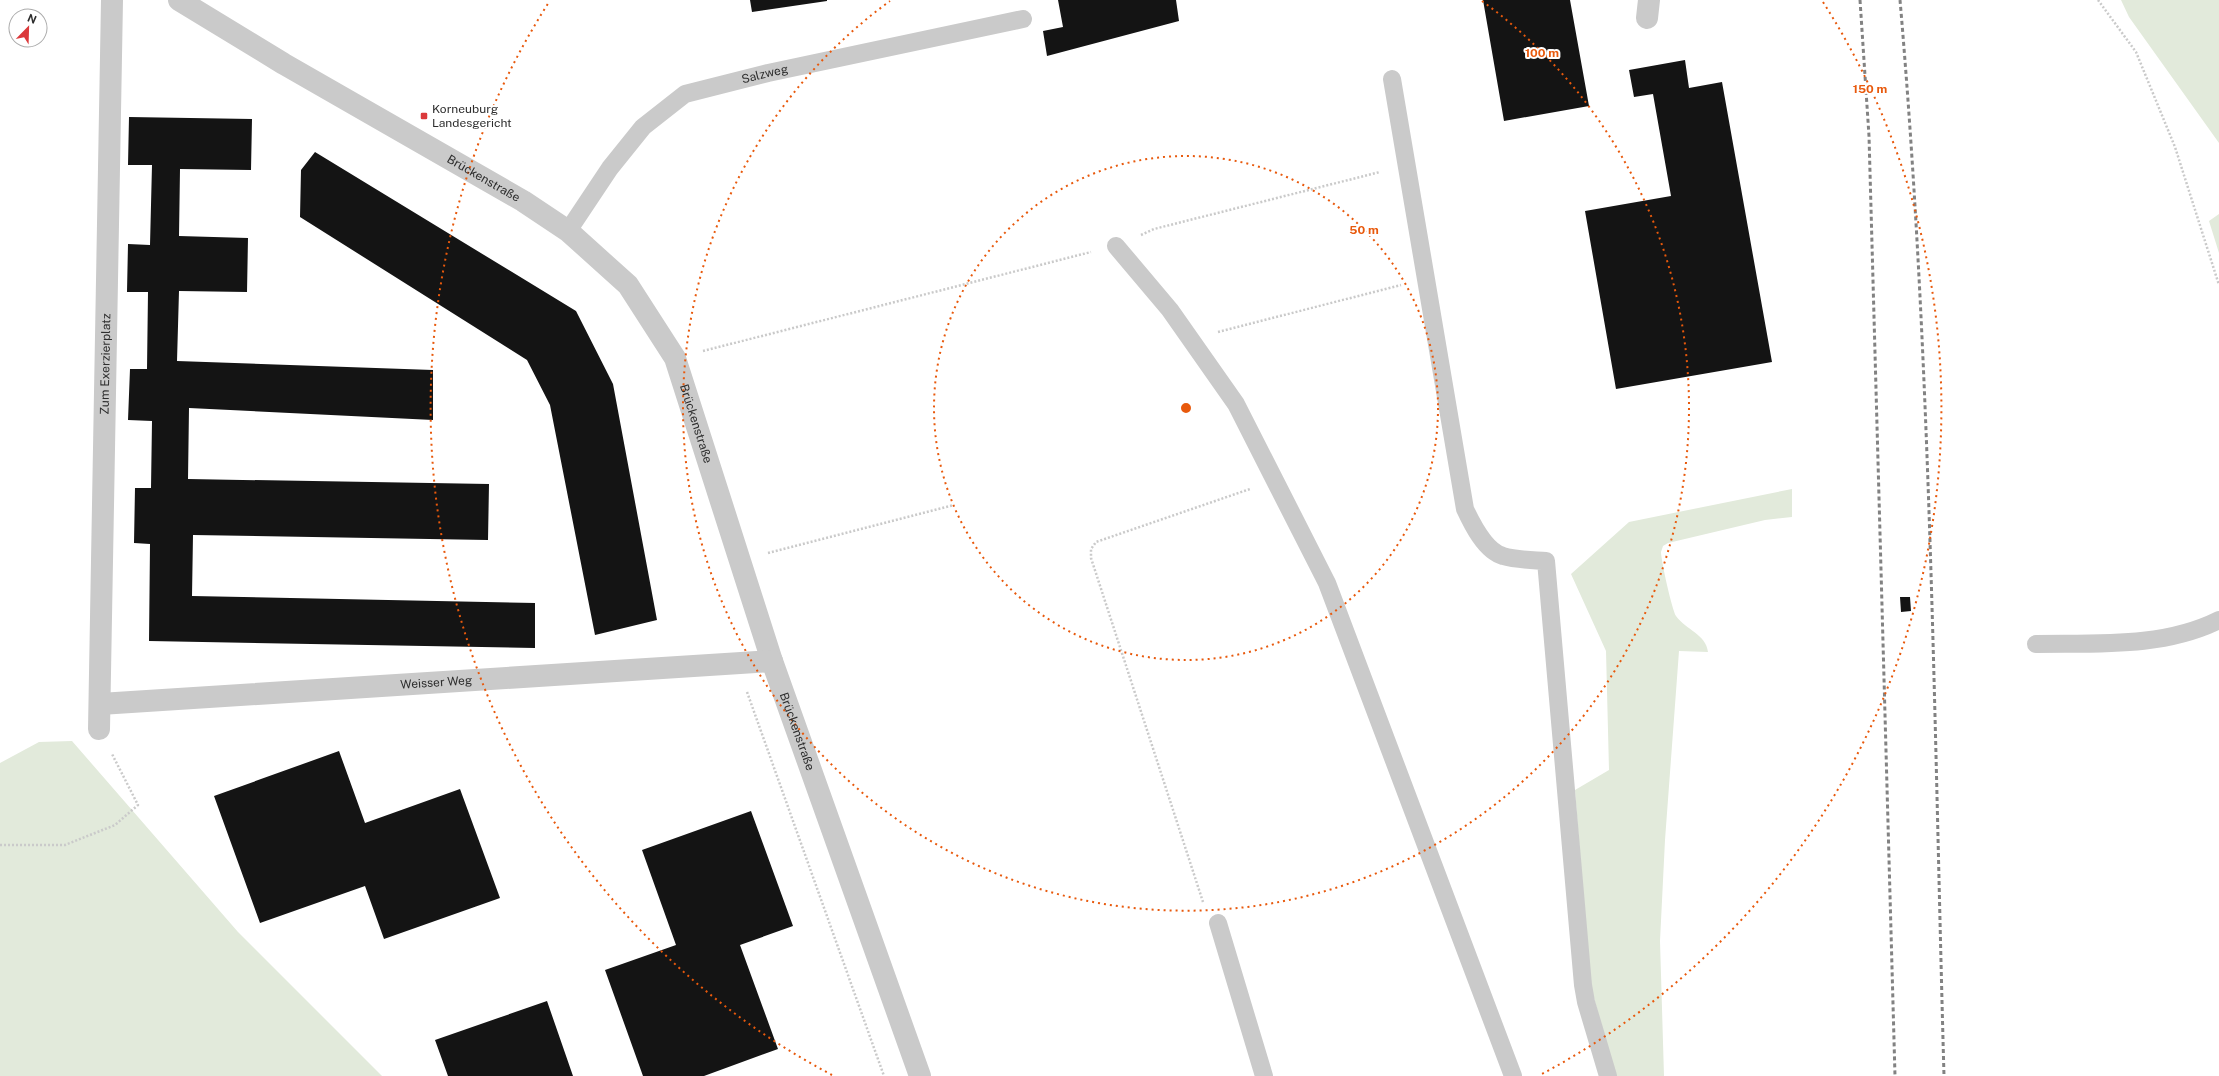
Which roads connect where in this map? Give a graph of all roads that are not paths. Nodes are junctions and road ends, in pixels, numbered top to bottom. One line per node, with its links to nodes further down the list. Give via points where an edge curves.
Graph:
1 (112, 0): 10 (street, Zum Exerzierplatz)
2 (179, 0): 5 (street, Brückenstraße, via 284,64 523,201)
3 (1024, 19): 5 (lane, Salzweg, via 768,73 685,94 643,127 610,168)
4 (1392, 79): 16 (lane, via 1465,509 1473,527 1486,544 1501,556 1546,561 1583,985)
5 (568, 231): 9 (street, Brückenstraße, via 628,285 675,358)
6 (1116, 246): 15 (lane, via 1170,310 1236,404 1327,583)
7 (2219, 620): 8 (lane, via 2204,628 2148,642)
8 (2036, 644)
9 (772, 661): 10 (street, Weisser Weg); 13 (street, Brückenstraße)
10 (100, 704): 11 (street, Zum Exerzierplatz)
11 (99, 729)
12 (1218, 923): 14 (lane)
13 (920, 1076)
14 (1264, 1076)
15 (1513, 1076)
16 (1608, 1076)

